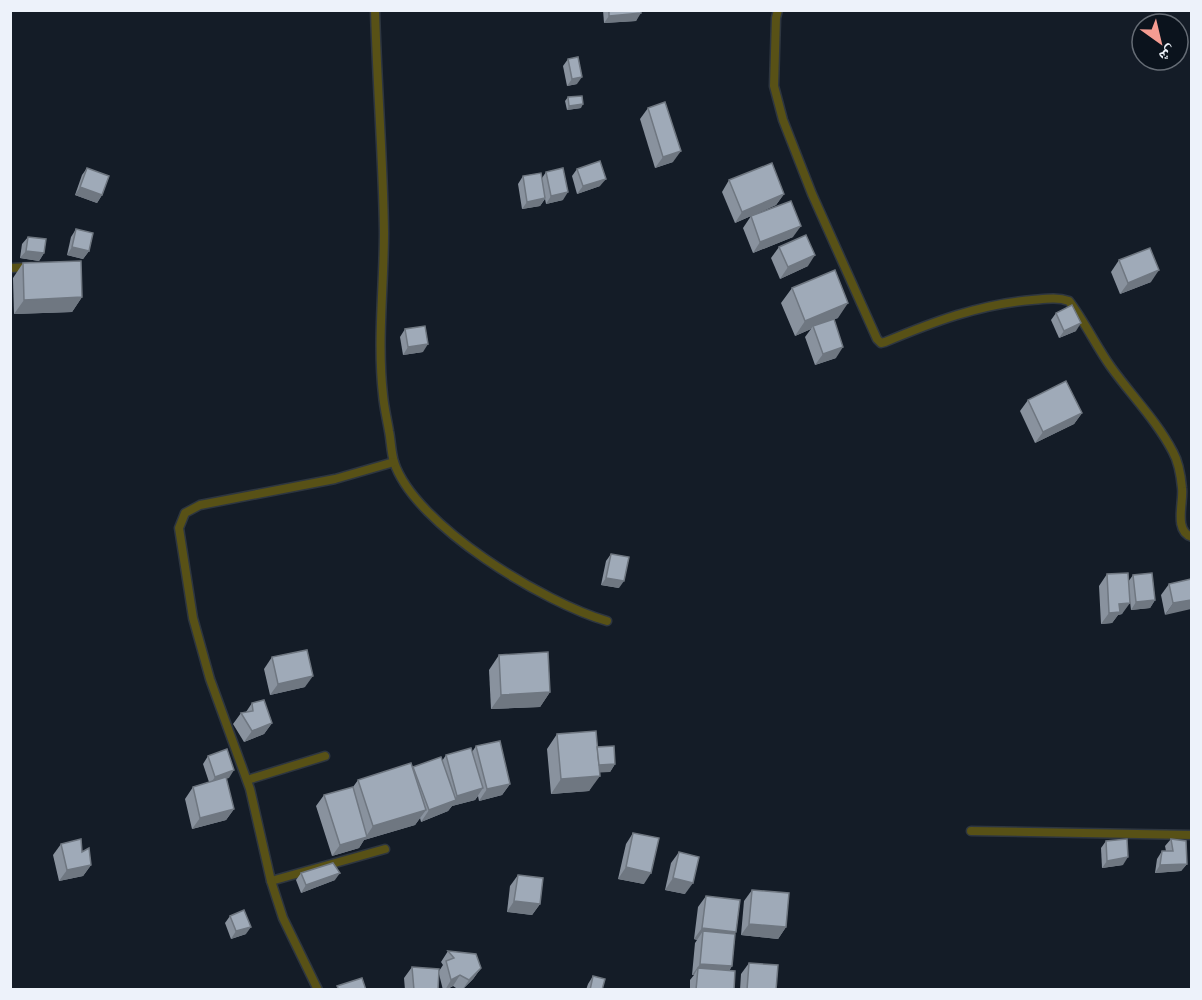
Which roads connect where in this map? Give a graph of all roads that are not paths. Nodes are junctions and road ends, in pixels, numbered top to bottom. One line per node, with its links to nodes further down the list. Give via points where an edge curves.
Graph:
1 (375, 10): 5 (street, via 384,215 383,395)
2 (778, 10): 6 (street, via 774,86 783,120 877,339 885,342 956,314 1015,301 1069,301 1174,454 1182,487 1179,508 1183,530)
3 (43, 267): 4 (street)
4 (10, 268)
5 (394, 462): 7 (street, via 406,486 447,530 539,592); 9 (street, via 335,479 200,505 184,513 178,528 193,618 210,679)
6 (1191, 537)
7 (607, 621)
8 (325, 756): 9 (street)
9 (247, 780): 13 (street)
10 (971, 831): 11 (street)
11 (1191, 835)
12 (385, 849): 13 (street)
13 (271, 881): 14 (street, via 283,918)
14 (318, 990)

